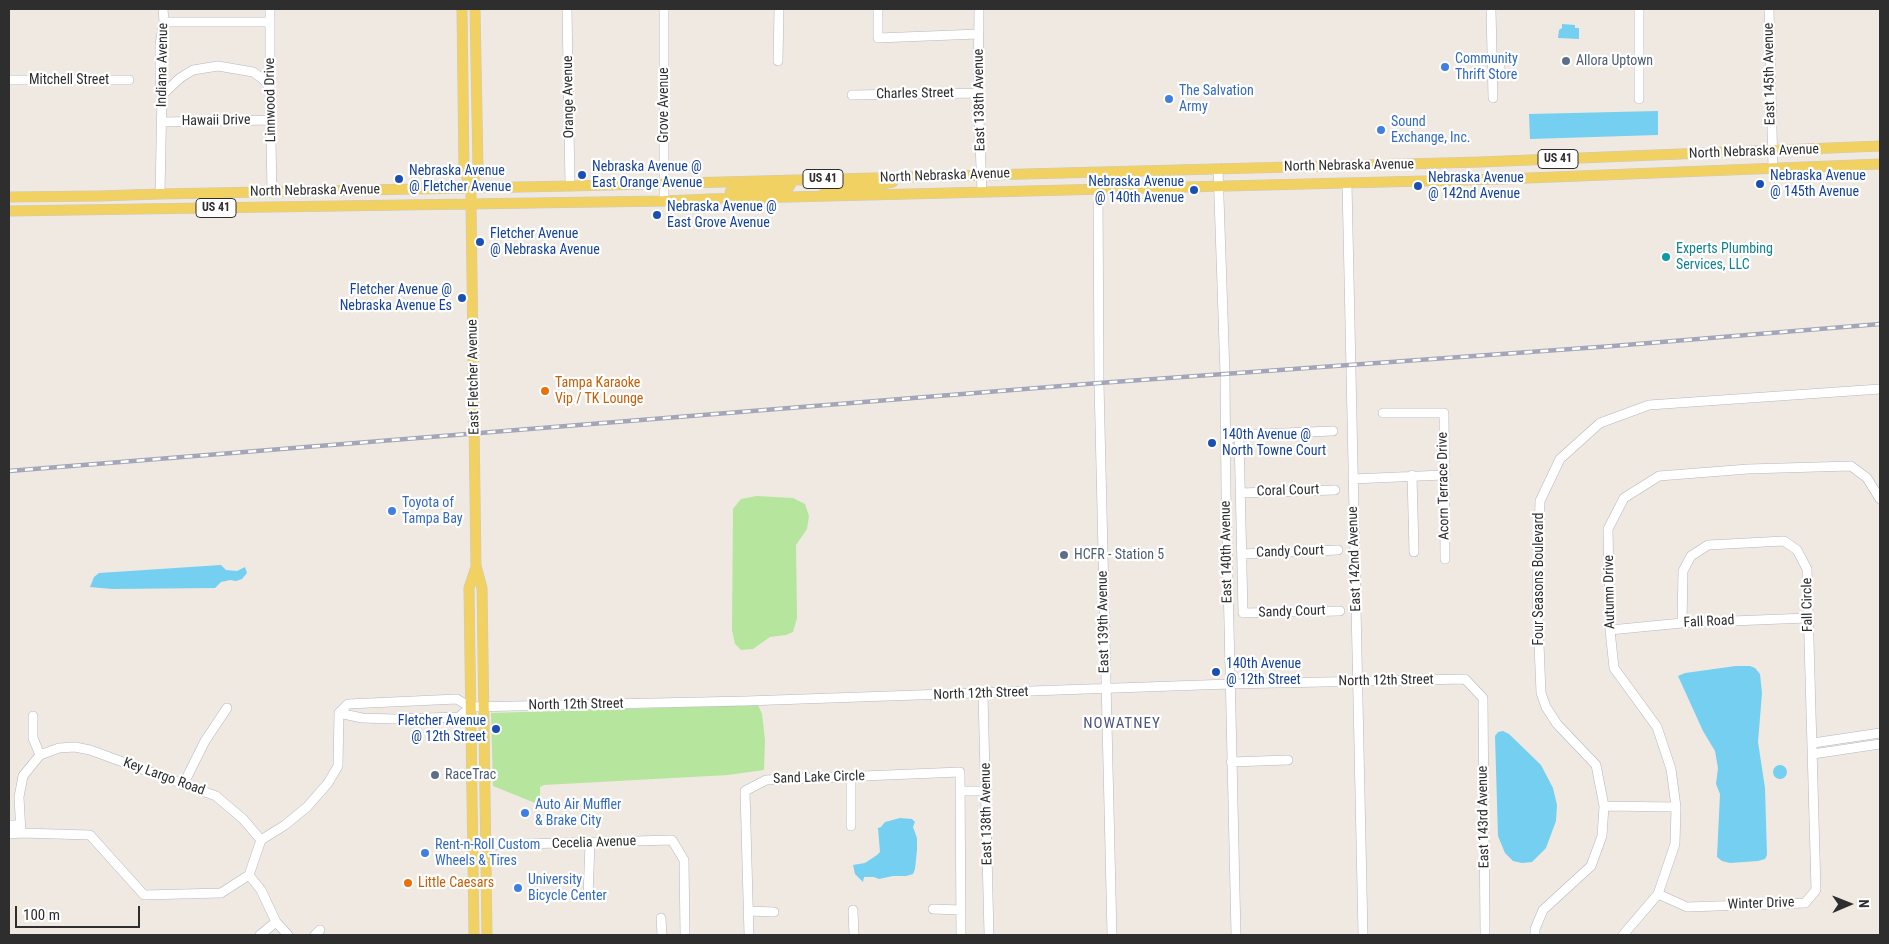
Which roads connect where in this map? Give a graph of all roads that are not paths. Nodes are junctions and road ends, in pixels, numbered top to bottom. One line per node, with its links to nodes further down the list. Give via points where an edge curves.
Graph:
1 (163, 9): 13 (street, Indiana Avenue)
2 (270, 9): 14 (street, Linnwood Drive)
3 (462, 9): 42 (main road, East Fletcher Avenue, via 464,170)
4 (475, 9): 42 (main road, East Fletcher Avenue, via 478,168)
5 (567, 9): 39 (street, Orange Avenue)
6 (664, 9): 38 (street, Grove Avenue)
7 (779, 9): 16 (street)
8 (878, 9): 15 (street, via 878,38)
9 (978, 9): 15 (street, East 138th Avenue)
10 (1491, 9): 23 (street, via 1492,56 1500,62 1500,73 1493,79)
11 (1639, 9): 24 (street)
12 (1769, 9): 28 (street, East 145th Avenue)
13 (164, 22): 14 (street); 21 (street, Indiana Avenue, via 160,44)
14 (270, 22): 19 (street, Linnwood Drive)
15 (978, 34): 20 (street, East 138th Avenue)
16 (778, 61)
17 (9, 80): 18 (street, Mitchell Street)
18 (129, 80)
19 (270, 88): 21 (street, via 253,72 218,66 192,70); 25 (street, Linnwood Drive)
20 (978, 93): 22 (street, Charles Street); 34 (street, East 138th Avenue)
21 (162, 95): 26 (street, Indiana Avenue)
22 (852, 95)
23 (1493, 98)
24 (1639, 99)
25 (271, 120): 26 (street, Hawaii Drive); 44 (street, Linnwood Drive)
26 (162, 122): 47 (street, Indiana Avenue)
27 (1880, 146): 28 (main road, North Nebraska Avenue / US 41)
28 (1772, 151): 30 (main road, North Nebraska Avenue / US 41); 32 (street, East 145th Avenue)
29 (1880, 164): 32 (main road, North Nebraska Avenue / US 41)
30 (1332, 166): 31 (main road, North Nebraska Avenue / US 41); 37 (main road, via 1340,171)
31 (1218, 168): 33 (main road, North Nebraska Avenue / US 41); 40 (street, East 140th Avenue)
32 (1773, 168): 37 (main road, North Nebraska Avenue / US 41)
33 (1202, 169): 34 (main road, North Nebraska Avenue / US 41); 41 (main road)
34 (982, 175): 35 (main road, North Nebraska Avenue / US 41); 45 (street, East 138th Avenue)
35 (923, 176): 36 (main road, North Nebraska Avenue / US 41); 50 (main road, via 866,187 835,188)
36 (793, 180): 38 (main road, North Nebraska Avenue / US 41); 51 (main road, via 786,188 728,192)
37 (1346, 183): 40 (main road, North Nebraska Avenue / US 41); 65 (street, East 142nd Avenue)
38 (664, 184): 39 (main road, North Nebraska Avenue / US 41); 52 (street, Grove Avenue)
39 (570, 186): 42 (main road, North Nebraska Avenue / US 41)
40 (1218, 186): 41 (main road, North Nebraska Avenue / US 41); 61 (street, East 140th Avenue)
41 (1202, 187): 43 (main road, North Nebraska Avenue / US 41)
42 (471, 188): 44 (main road, North Nebraska Avenue / US 41); 53 (main road, East Fletcher Avenue)
43 (1098, 190): 45 (main road, North Nebraska Avenue / US 41); 80 (street, East 139th Avenue)
44 (272, 192): 46 (main road, North Nebraska Avenue / US 41)
45 (982, 192): 50 (main road, North Nebraska Avenue / US 41)
46 (225, 193): 47 (main road, North Nebraska Avenue / US 41); 54 (street)
47 (160, 194): 48 (main road, North Nebraska Avenue / US 41)
48 (99, 196): 49 (main road, North Nebraska Avenue / US 41); 55 (street)
49 (9, 197)
50 (820, 197): 51 (main road, North Nebraska Avenue / US 41)
51 (710, 198): 52 (main road, North Nebraska Avenue / US 41)
52 (664, 201): 53 (main road, North Nebraska Avenue / US 41)
53 (471, 205): 54 (main road, North Nebraska Avenue / US 41); 73 (main road, East Fletcher Avenue)
54 (225, 208): 55 (main road, North Nebraska Avenue / US 41)
55 (99, 211): 56 (main road, North Nebraska Avenue / US 41)
56 (9, 212)
57 (1880, 389): 100 (street, Four Seasons Boulevard, via 1650,405 1600,423 1560,458 1540,501 1536,595 1541,692 1557,724 1596,766)
58 (1383, 413): 63 (street, Acorn Terrace Drive, via 1444,413)
59 (1334, 431): 60 (street)
60 (1239, 435): 61 (street); 62 (street)
61 (1225, 443): 62 (street); 79 (street, East 140th Avenue)
62 (1240, 456): 67 (street)
63 (1443, 474): 64 (street); 72 (street, Acorn Terrace Drive)
64 (1412, 475): 65 (street); 70 (street)
65 (1353, 479): 78 (street, East 142nd Avenue)
66 (1335, 490): 67 (street, Coral Court)
67 (1240, 493): 71 (street)
68 (1880, 499): 77 (street, Autumn Drive, via 1867,478 1851,466 1659,476 1624,498 1608,529)
69 (1338, 550): 71 (street, Candy Court)
70 (1414, 552)
71 (1242, 554): 74 (street, Sandy Court, via 1243,614)
72 (1446, 559)
73 (476, 566): 83 (main road, East Fletcher Avenue, via 469,588); 84 (main road, East Fletcher Avenue, via 482,588)
74 (1340, 611)
75 (1807, 618): 76 (street, Fall Road); 76 (street, Fall Circle, via 1807,569 1797,550 1784,541 1708,544 1691,556 1683,570); 89 (street, Fall Circle)
76 (1682, 623): 77 (street, Fall Road)
77 (1610, 630): 101 (street, Autumn Drive, via 1614,668 1657,727 1671,769)
78 (1358, 681): 79 (street, North 12th Street); 82 (street, North 12th Street, via 1464,679); 131 (street, East 142nd Avenue)
79 (1230, 684): 80 (street, North 12th Street); 95 (street, East 140th Avenue)
80 (1105, 690): 81 (street, North 12th Street); 129 (street, East 139th Avenue)
81 (983, 693): 84 (street, North 12th Street); 99 (street, East 138th Avenue)
82 (1483, 698): 132 (street, East 143rd Avenue)
83 (470, 707): 84 (street, North 12th Street); 86 (street, via 459,717 362,718); 86 (street, via 457,699 348,704); 94 (main road, East Fletcher Avenue)
84 (483, 707): 108 (main road, East Fletcher Avenue)
85 (227, 708): 97 (street)
86 (339, 713): 106 (street, via 338,766 328,783 307,807)
87 (33, 716): 91 (street, via 33,738)
88 (1880, 733): 89 (street)
89 (1813, 743): 92 (street, Fall Circle)
90 (1880, 744): 92 (street)
91 (40, 754): 97 (street, Key Largo Road, via 59,748 90,750); 104 (street, via 23,776 19,796)
92 (1813, 754): 110 (street, Winter Drive, via 1816,890 1804,902 1687,907)
93 (1288, 760): 95 (street)
94 (470, 762): 108 (main road, via 477,785 478,820); 121 (main road, East Fletcher Avenue)
95 (1231, 762): 130 (street, East 140th Avenue)
96 (850, 777): 98 (street, Sand Lake Circle, via 960,772); 103 (street); 115 (street, Sand Lake Circle, via 766,780 745,791)
97 (183, 785): 106 (street, Key Largo Road, via 216,796)
98 (960, 791): 99 (street); 114 (street, Sand Lake Circle)
99 (987, 791): 128 (street, East 138th Avenue)
100 (1604, 806): 101 (street); 133 (street, Four Seasons Boulevard, via 1602,836 1591,866 1543,910)
101 (1676, 807): 110 (street, Autumn Drive, via 1675,844)
102 (9, 825): 104 (street)
103 (851, 826)
104 (20, 829): 105 (street); 109 (street, via 90,835 144,895 221,893)
105 (9, 834)
106 (261, 840): 109 (street)
107 (590, 843): 108 (street, Cecelia Avenue); 111 (street); 124 (street, Cecelia Avenue, via 672,840 684,860)
108 (485, 846): 122 (main road, East Fletcher Avenue)
109 (249, 875): 118 (street, via 261,890)
110 (1658, 894): 134 (street, Autumn Drive)
111 (588, 896)
112 (932, 909): 114 (street)
113 (853, 910): 126 (street)
114 (961, 910): 127 (street, Sand Lake Circle)
115 (748, 911): 116 (street); 125 (street, Sand Lake Circle)
116 (774, 912)
117 (661, 918): 123 (street)
118 (276, 922): 119 (street); 120 (street)
119 (260, 935)
120 (288, 935)
121 (474, 935)
122 (487, 935)
123 (662, 935)
124 (685, 935)
125 (748, 935)
126 (854, 935)
127 (961, 935)
128 (989, 935)
129 (1112, 935)
130 (1236, 935)
131 (1363, 935)
132 (1485, 935)
133 (1535, 935)
134 (1624, 935)

